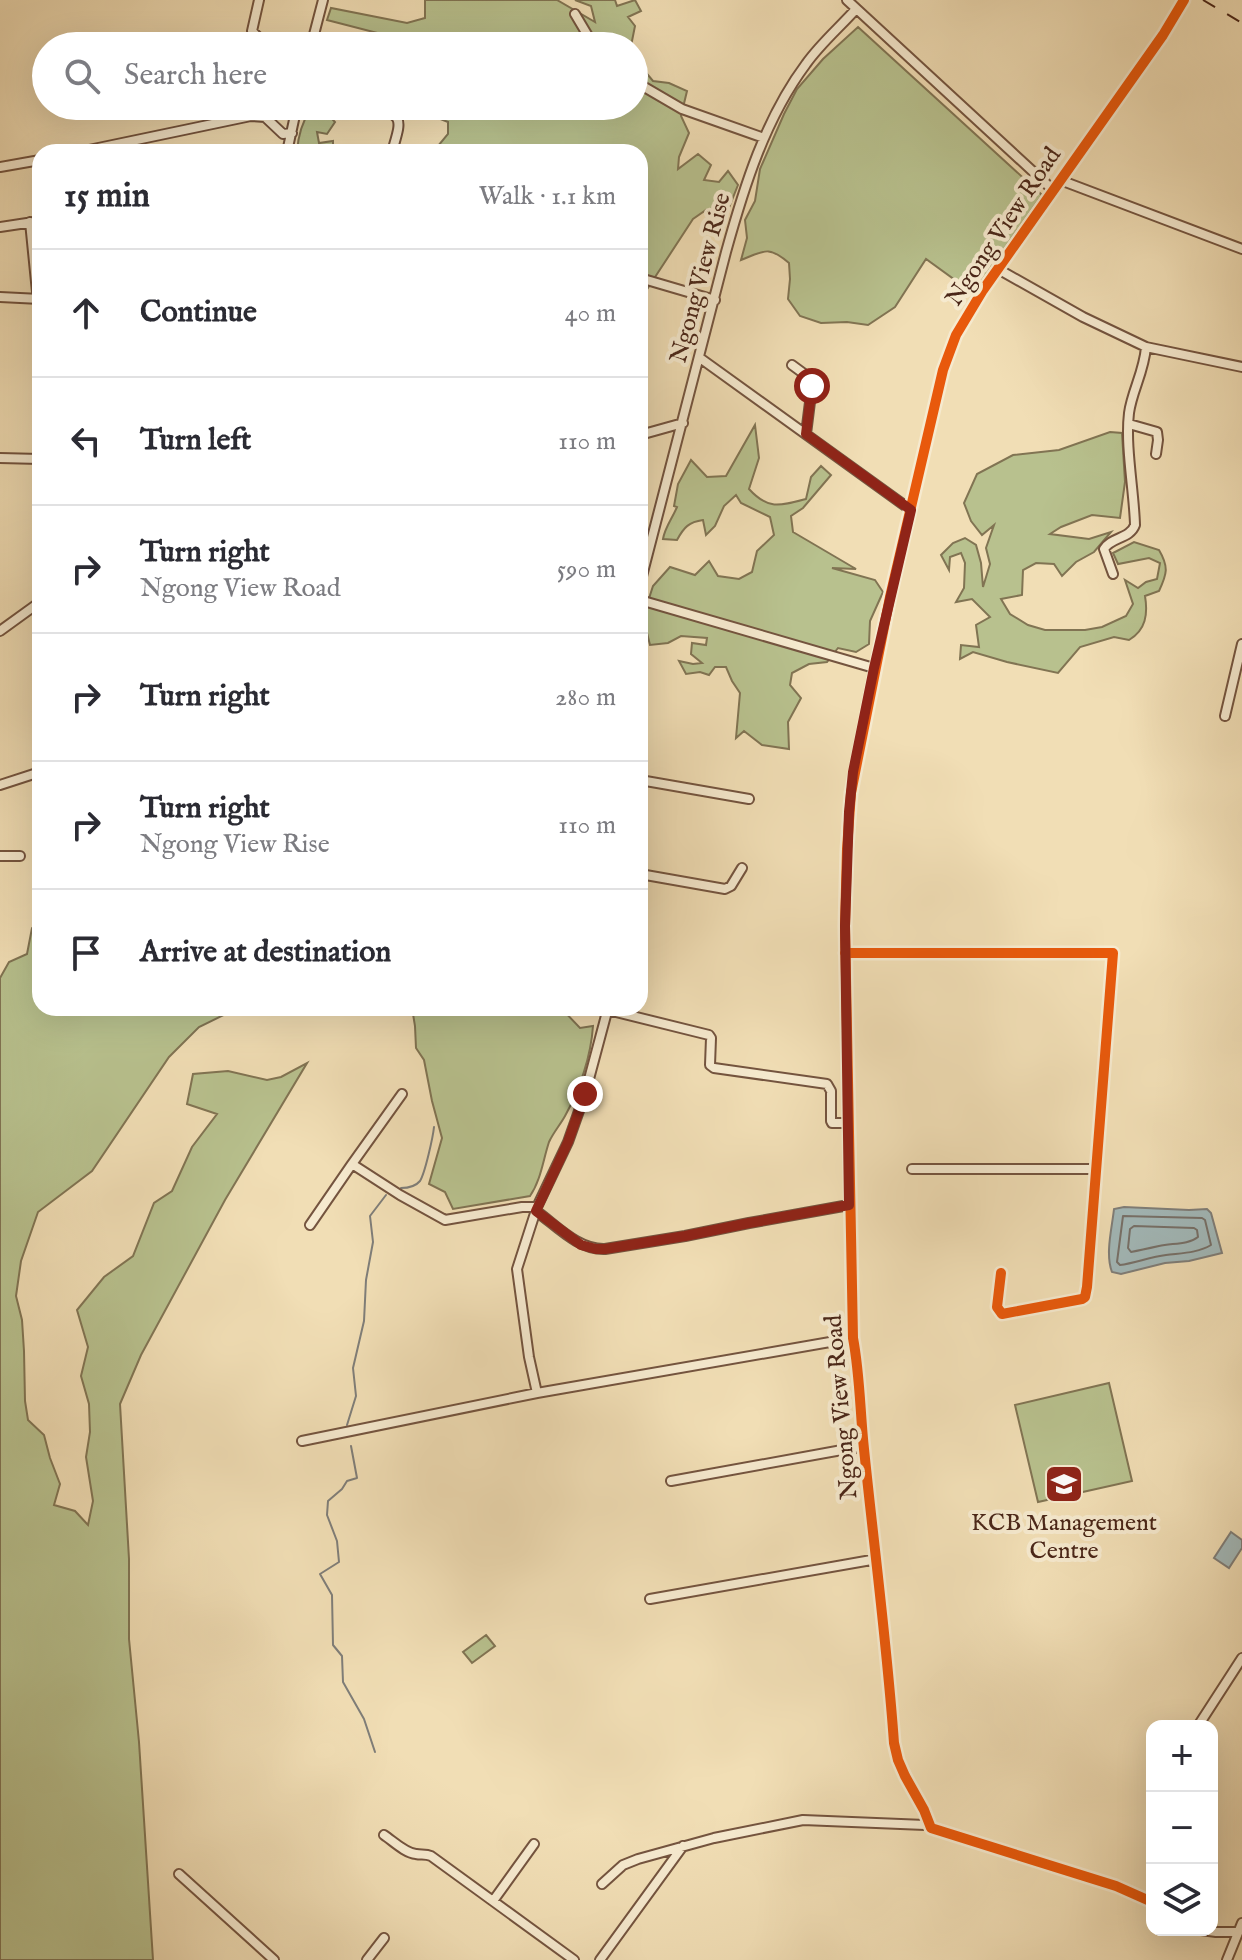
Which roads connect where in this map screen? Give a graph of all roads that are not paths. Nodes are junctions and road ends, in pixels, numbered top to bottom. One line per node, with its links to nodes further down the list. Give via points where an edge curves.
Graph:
1 (259, 0): 7 (street)
2 (323, 0): 8 (street)
3 (847, 0): 5 (street)
4 (1184, 0): 22 (street, Ngong View Road)
5 (856, 9): 16 (street, Ngong View Rise, via 807,61); 23 (street)
6 (575, 14): 9 (street)
7 (253, 32)
8 (315, 32)
9 (586, 32)
10 (648, 89): 16 (street, via 682,109)
11 (234, 120): 17 (street)
12 (268, 120): 15 (street, via 283,134)
13 (294, 120): 15 (street)
14 (398, 120): 19 (street)
15 (292, 133): 18 (street)
16 (764, 138): 32 (street, Ngong View Rise, via 741,199)
17 (118, 144)
18 (289, 144)
19 (394, 144)
20 (32, 161): 21 (street)
21 (0, 167)
22 (1060, 180): 23 (street, Ngong View Road); 27 (street)
23 (1053, 190): 28 (street, Ngong View Road)
24 (30, 222): 25 (street); 26 (street)
25 (0, 227)
26 (32, 238)
27 (1242, 249)
28 (998, 269): 33 (street); 44 (street, Ngong View Road, via 948,355)
29 (648, 280): 32 (street)
30 (32, 296): 31 (street)
31 (0, 297)
32 (715, 300): 34 (street, Ngong View Rise)
33 (1146, 347): 36 (street); 38 (street)
34 (700, 358): 37 (street, Ngong View Rise); 40 (street)
35 (792, 365): 40 (street, via 812,386)
36 (1242, 367)
37 (683, 423): 39 (street); 45 (street, Ngong View Rise)
38 (1129, 424): 41 (street, via 1157,432); 46 (street, via 1135,525 1104,549)
39 (648, 433)
40 (806, 434): 44 (street)
41 (1156, 454)
42 (0, 458): 43 (street)
43 (32, 459)
44 (911, 510): 51 (street, Ngong View Road)
45 (648, 554)
46 (1113, 574)
47 (648, 602): 51 (street)
48 (32, 608): 49 (street)
49 (0, 631)
50 (1242, 644): 52 (street)
51 (874, 668): 61 (street, Ngong View Road, via 853,772)
52 (1225, 716)
53 (32, 775): 55 (street)
54 (648, 781): 56 (street)
55 (0, 785)
56 (749, 799)
57 (0, 856): 58 (street)
58 (20, 856)
59 (742, 868): 60 (street, via 725,889)
60 (648, 875)
61 (845, 953): 65 (street, Ngong View Road); 68 (street, via 1113,953)
62 (606, 1016): 70 (street, via 568,1142)
63 (635, 1016): 65 (street, via 709,1035 714,1068 827,1084 832,1123)
64 (402, 1094): 66 (street)
65 (847, 1123): 69 (street, Ngong View Road)
66 (352, 1164): 70 (street, via 445,1220); 71 (street)
67 (912, 1169): 68 (street)
68 (1095, 1169): 72 (street, via 1085,1297 1002,1314 997,1307)
69 (849, 1205): 70 (street, via 605,1249 581,1245); 73 (street, Ngong View Road)
70 (536, 1209): 74 (street, via 517,1269)
71 (310, 1225)
72 (1001, 1273)
73 (853, 1338): 74 (street); 76 (street, Ngong View Road)
74 (537, 1393): 75 (street)
75 (302, 1441)
76 (864, 1446): 77 (street); 78 (street, Ngong View Road)
77 (671, 1481)
78 (877, 1559): 79 (street); 82 (street, Ngong View Road, via 894,1743)
79 (650, 1599)
80 (1242, 1658): 81 (street)
81 (1202, 1720)
82 (928, 1827): 85 (street, via 803,1820); 88 (street)
83 (384, 1835): 89 (street, via 408,1851 431,1856)
84 (534, 1844): 89 (street)
85 (683, 1845): 87 (street, via 623,1865); 97 (street)
86 (179, 1874): 94 (street)
87 (602, 1884)
88 (1146, 1899)
89 (493, 1901): 96 (street)
90 (1242, 1923): 92 (street)
91 (1218, 1932): 92 (street)
92 (1238, 1932): 98 (street)
93 (384, 1938): 95 (street)
94 (274, 1960)
95 (367, 1960)
96 (574, 1960)
97 (600, 1960)
98 (1227, 1960)

